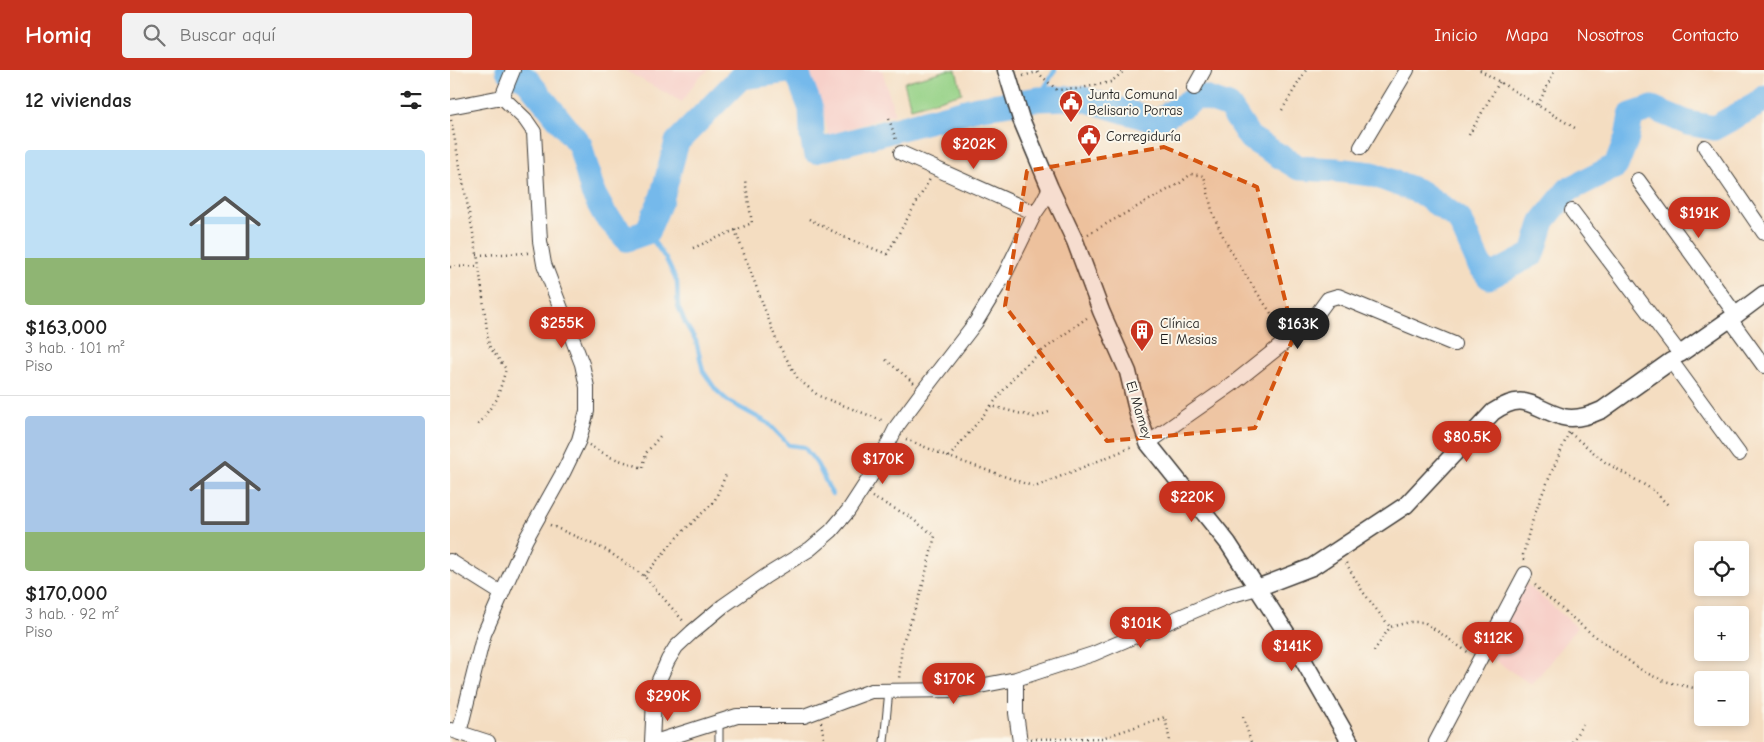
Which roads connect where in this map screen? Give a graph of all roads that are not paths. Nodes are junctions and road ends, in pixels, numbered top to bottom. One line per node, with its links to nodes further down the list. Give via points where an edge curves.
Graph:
1 (513, 70): 6 (street)
2 (1204, 70): 5 (street)
3 (1407, 70): 8 (street)
4 (1009, 79): 12 (street, El Mamey, via 1021,119)
5 (1194, 88)
6 (502, 97): 7 (street); 26 (street, via 534,132 542,252 547,274 578,351 588,401 579,440)
7 (450, 107)
8 (1361, 147)
9 (1705, 147): 15 (street)
10 (901, 153): 14 (street)
11 (1638, 180): 17 (street)
12 (1050, 188): 14 (street); 21 (street, El Mamey, via 1128,372 1138,414)
13 (1572, 211): 19 (street)
14 (1035, 213): 33 (street, via 1005,274 976,322 896,430 848,511 821,541 743,591 676,647 659,680 654,700)
15 (1764, 234)
16 (1764, 294): 17 (street)
17 (1733, 317): 19 (street); 20 (street)
18 (1454, 344): 21 (street, via 1338,296 1328,300 1289,339 1231,385)
19 (1675, 358): 22 (street); 25 (street, via 1602,410 1584,416 1564,418 1523,400 1504,404 1406,505 1307,569)
20 (1764, 366)
21 (1140, 445): 25 (street, El Mamey, via 1228,543)
22 (1738, 454)
23 (450, 561): 26 (street)
24 (1525, 574): 37 (street)
25 (1257, 588): 27 (street, via 1229,596 1093,654); 36 (street, El Mamey, via 1298,651)
26 (501, 593): 30 (street, via 484,634)
27 (1016, 678): 28 (street, via 959,690); 31 (street)
28 (893, 690): 29 (street, via 864,693 804,716 744,715); 35 (lane)
29 (719, 721): 33 (street); 34 (lane)
30 (455, 731): 32 (street)
31 (1020, 740)
32 (488, 742)
33 (654, 742)
34 (719, 742)
35 (884, 742)
36 (1350, 742)
37 (1436, 742)

